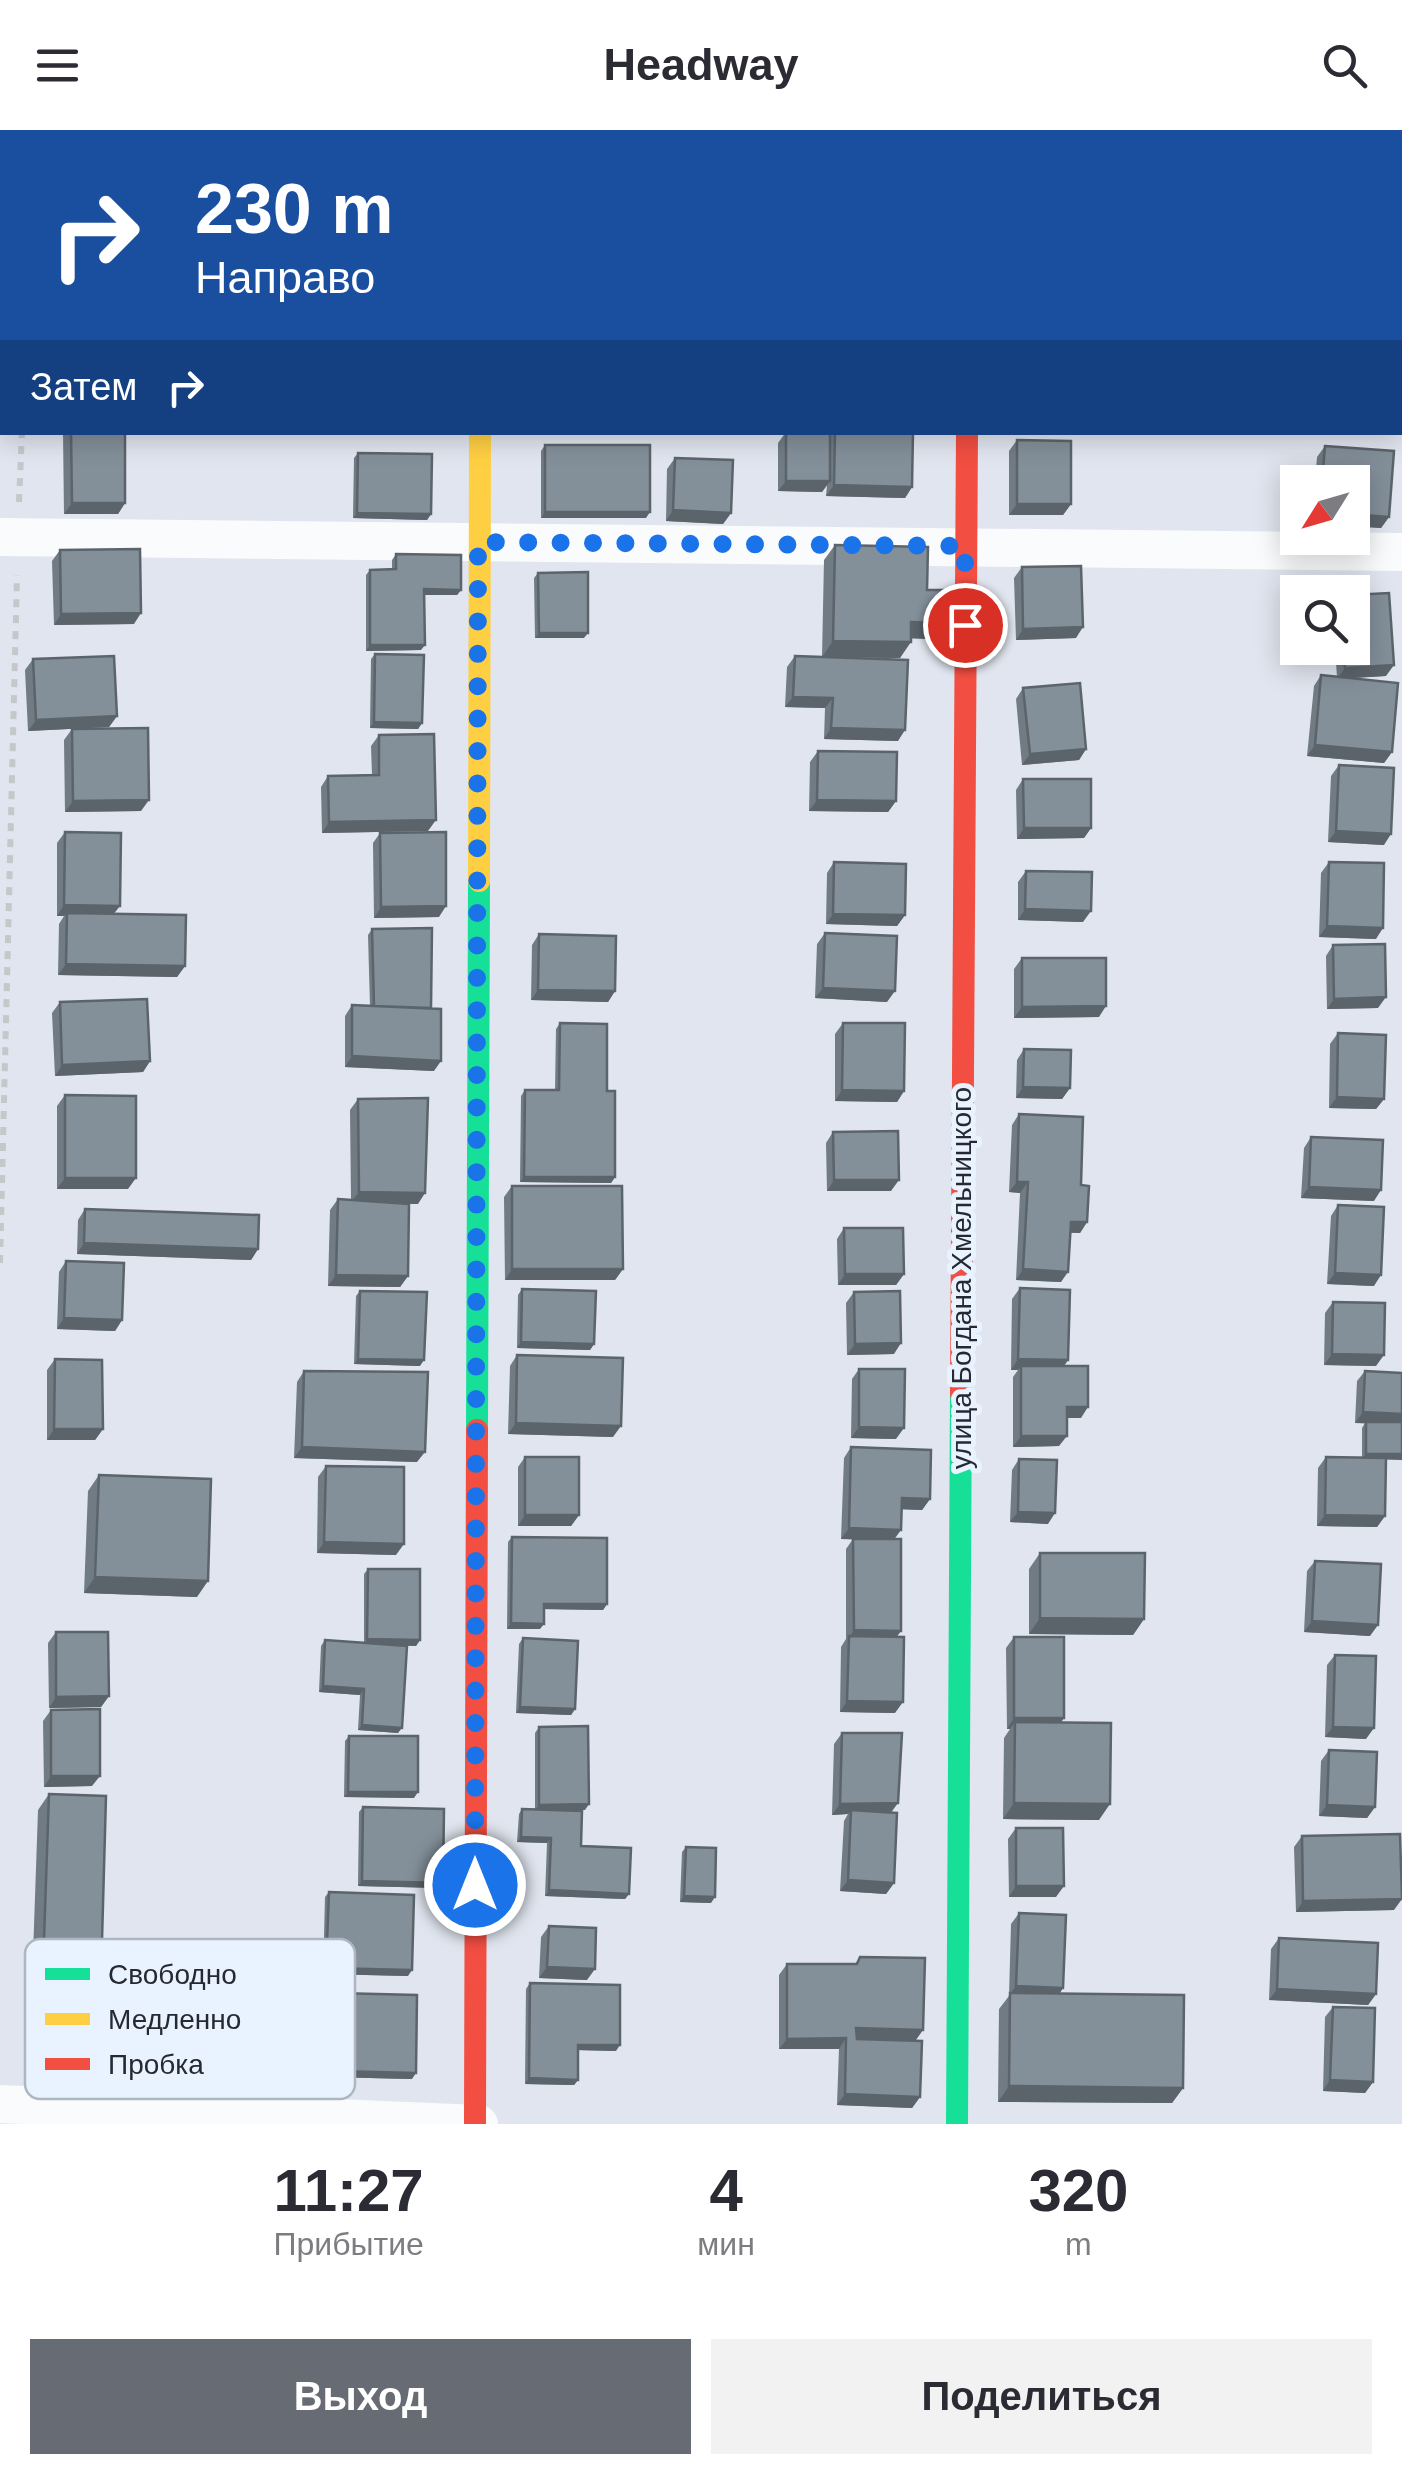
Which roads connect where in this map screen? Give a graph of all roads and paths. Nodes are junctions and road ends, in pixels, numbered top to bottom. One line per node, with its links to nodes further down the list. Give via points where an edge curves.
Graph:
1 (22, 435): 4 (path)
2 (480, 435): 5 (street)
3 (966, 435): 6 (street, улица Богдана Хмельницкого)
4 (9, 537): 5 (street); 8 (path)
5 (478, 542): 6 (street); 10 (street)
6 (965, 546): 7 (street); 11 (street, улица Богдана Хмельницкого)
7 (1402, 552)
8 (0, 1264)
9 (0, 2104): 10 (street)
10 (476, 2124)
11 (957, 2124)

